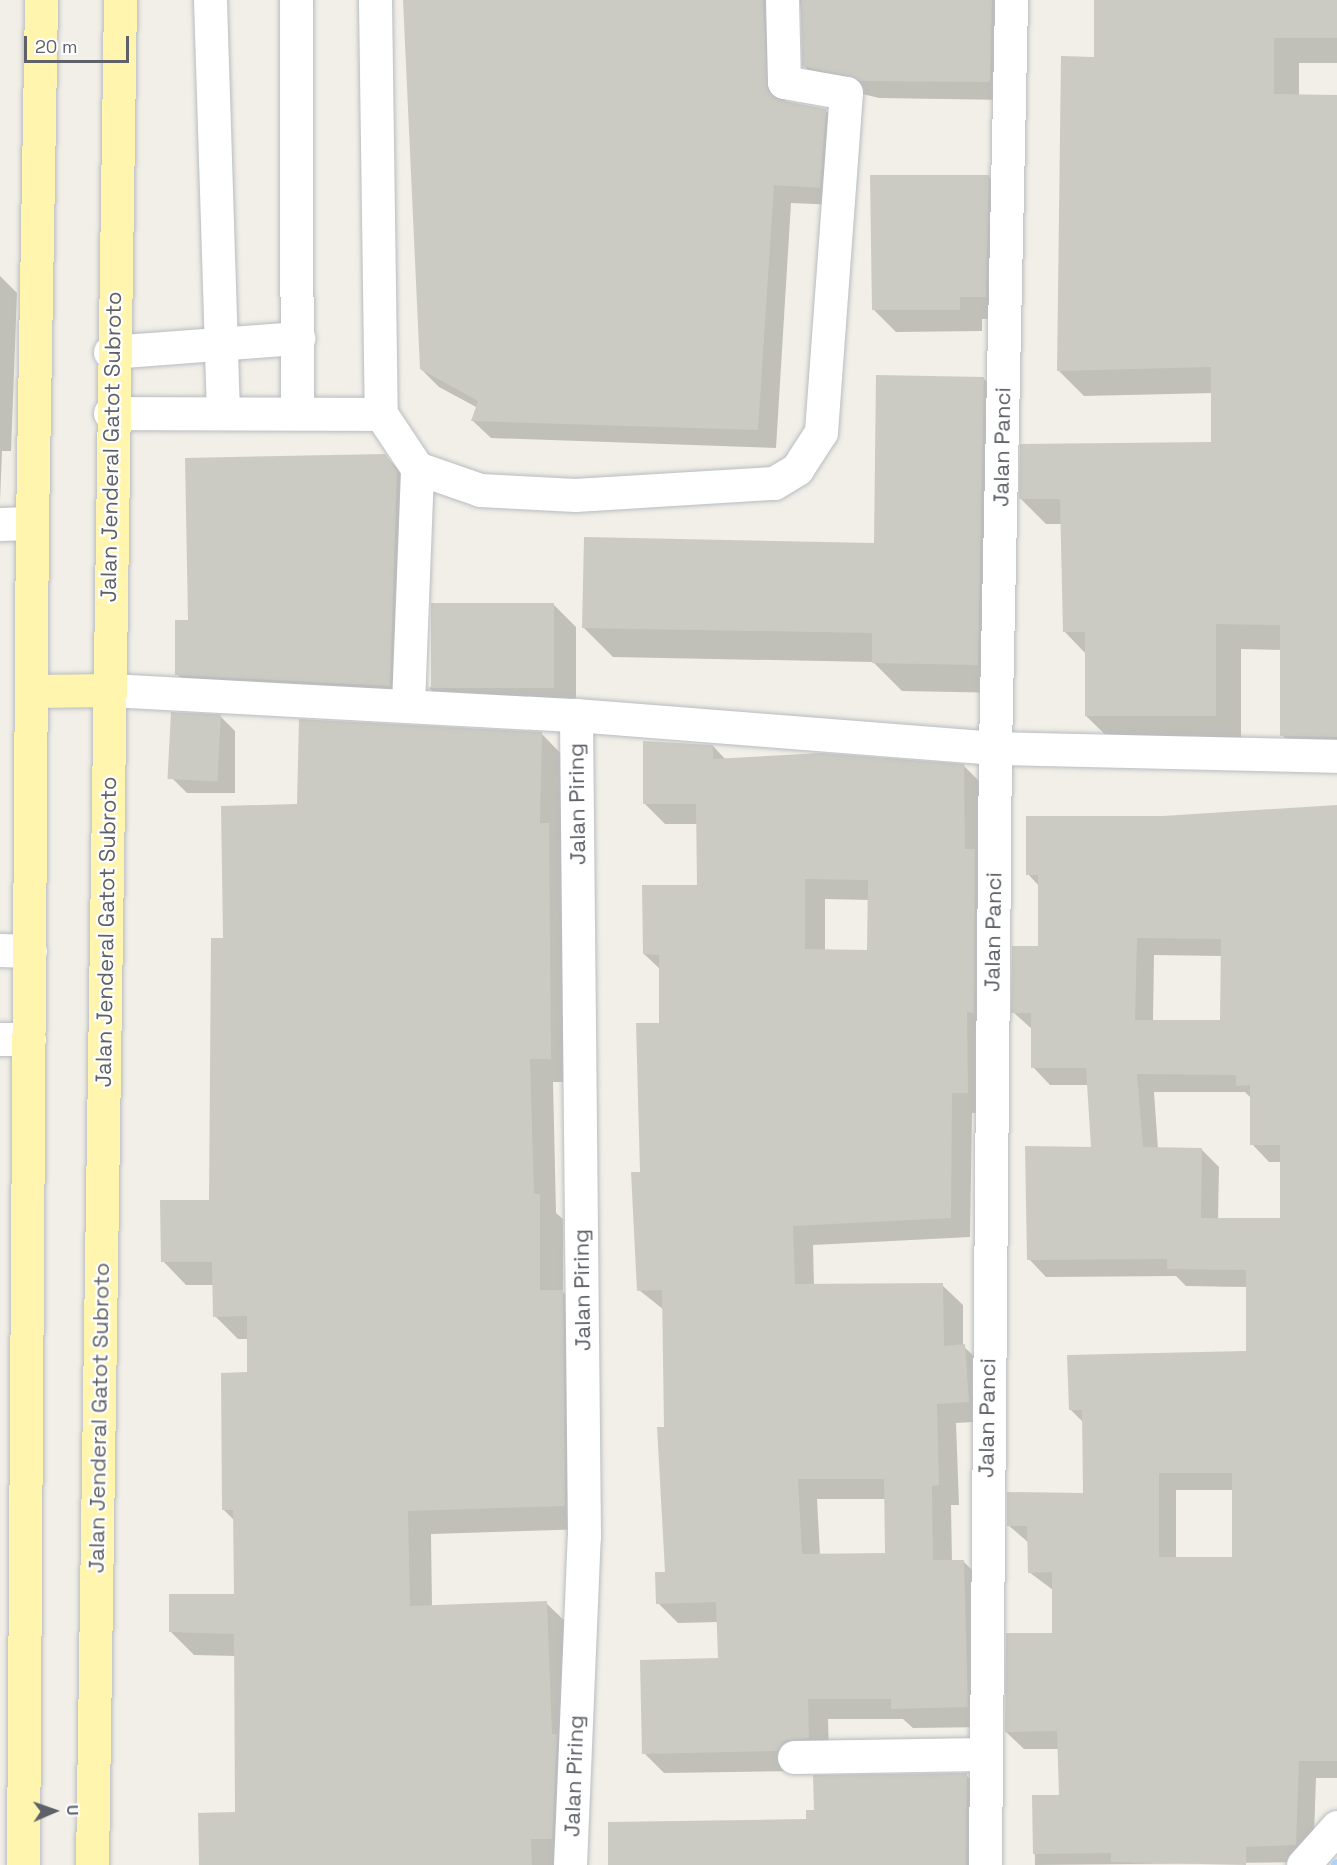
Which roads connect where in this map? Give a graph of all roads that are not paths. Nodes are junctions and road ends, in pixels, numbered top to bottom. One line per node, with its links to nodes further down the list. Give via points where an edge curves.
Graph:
1 (41, 0): 16 (main road)
2 (120, 0): 10 (main road, Jalan Jenderal Gatot Subroto)
3 (210, 0): 9 (street)
4 (296, 0): 8 (street)
5 (375, 0): 14 (street)
6 (782, 0): 15 (street, via 784,82 840,88 847,104 821,432 797,470 774,483 575,495 480,490)
7 (1011, 0): 21 (street, Jalan Panci)
8 (298, 338): 9 (street); 13 (street)
9 (222, 344): 10 (street); 12 (street)
10 (110, 352): 11 (main road, Jalan Jenderal Gatot Subroto)
11 (110, 412): 12 (street); 17 (main road, Jalan Jenderal Gatot Subroto)
12 (223, 413): 13 (street)
13 (297, 413): 14 (street)
14 (381, 414): 15 (street)
15 (417, 468): 19 (street)
16 (16, 523): 18 (main road)
17 (110, 690): 18 (main road); 19 (street); 29 (main road, Jalan Jenderal Gatot Subroto)
18 (34, 691): 23 (main road)
19 (408, 705): 20 (street)
20 (576, 715): 21 (street); 30 (street, Jalan Piring, via 584,1537)
21 (995, 748): 22 (street); 25 (street, Jalan Panci)
22 (1337, 756)
23 (15, 951): 24 (main road)
24 (14, 1039): 28 (main road)
25 (983, 1754): 26 (street); 31 (street, Jalan Panci)
26 (794, 1757)
27 (1337, 1827): 32 (street)
28 (23, 1865)
29 (92, 1865)
30 (570, 1865)
31 (985, 1865)
32 (1303, 1865)

